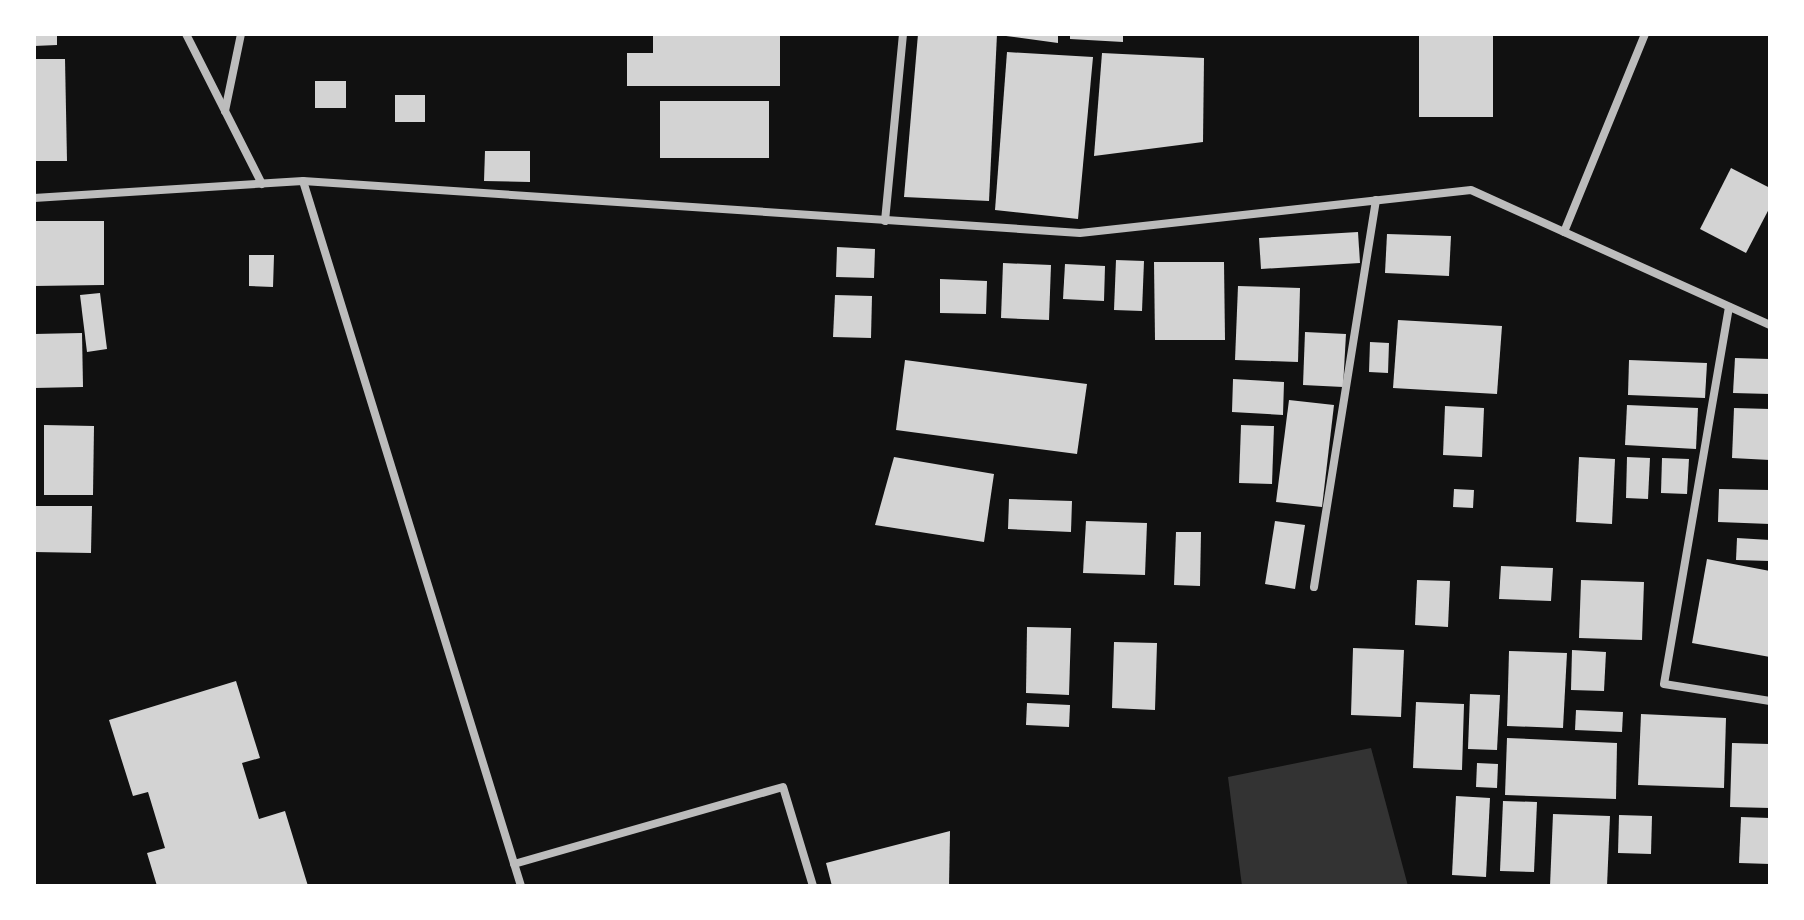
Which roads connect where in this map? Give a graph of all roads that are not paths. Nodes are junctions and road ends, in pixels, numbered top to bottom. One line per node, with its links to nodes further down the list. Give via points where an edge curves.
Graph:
1 (186, 34): 5 (street)
2 (241, 34): 5 (street)
3 (903, 34): 10 (street)
4 (1645, 34): 11 (street)
5 (225, 112): 7 (street)
6 (303, 181): 7 (street); 10 (street); 16 (street)
7 (262, 184): 8 (street)
8 (34, 198)
9 (1376, 200): 10 (street, via 1080,233); 11 (street, via 1471,190); 14 (street)
10 (885, 221)
11 (1564, 232): 12 (street)
12 (1729, 307): 13 (street); 15 (street, via 1664,684)
13 (1770, 325)
14 (1314, 587)
15 (1770, 701)
16 (514, 864): 17 (street); 18 (street, via 783,787)
17 (521, 886)
18 (813, 886)

